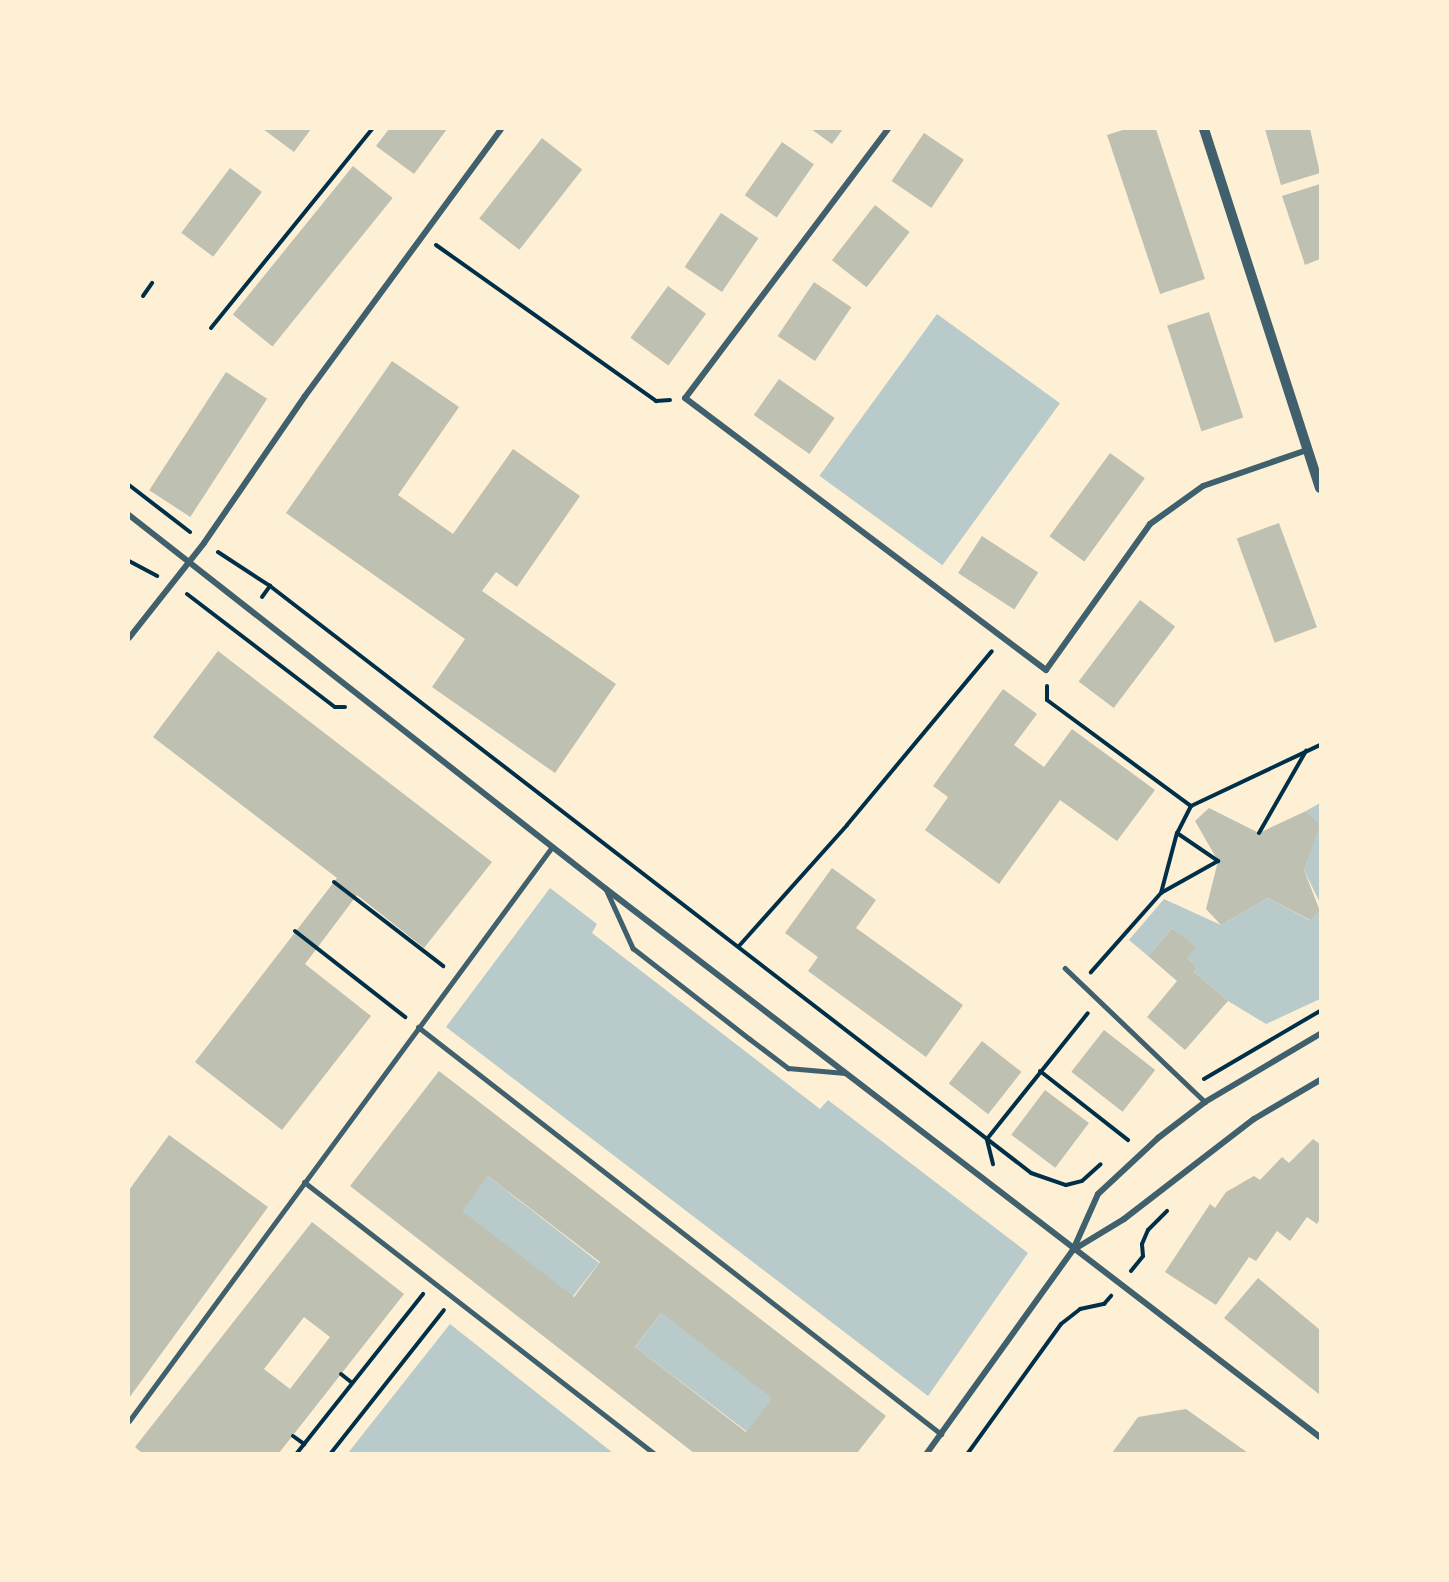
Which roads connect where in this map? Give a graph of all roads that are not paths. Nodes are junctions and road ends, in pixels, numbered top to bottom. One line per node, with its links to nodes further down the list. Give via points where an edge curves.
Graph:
1 (501, 129): 7 (street, via 305,396)
2 (888, 129): 4 (street, via 685,398 1046,670 1150,524 1203,486)
3 (1204, 129): 4 (street)
4 (1306, 450): 5 (street)
5 (1320, 488)
6 (129, 515): 7 (street)
7 (190, 562): 8 (street); 9 (street)
8 (129, 638)
9 (552, 847): 10 (street); 12 (lane)
10 (606, 889): 14 (street); 14 (lane, via 633,948 750,1039 788,1068)
11 (1065, 968): 16 (lane)
12 (417, 1027): 17 (lane); 20 (street)
13 (1320, 1034): 16 (street)
14 (846, 1073): 18 (street)
15 (1320, 1080): 18 (street, via 1254,1119 1124,1219)
16 (1205, 1102): 18 (street, via 1158,1138 1098,1194)
17 (304, 1182): 19 (lane); 22 (street)
18 (1073, 1250): 20 (street); 21 (street)
19 (129, 1420)
20 (941, 1434): 23 (street)
21 (1320, 1437)
22 (654, 1453)
23 (927, 1453)

